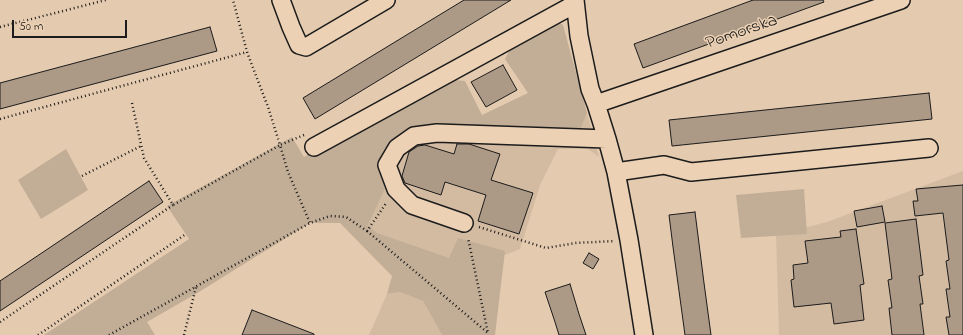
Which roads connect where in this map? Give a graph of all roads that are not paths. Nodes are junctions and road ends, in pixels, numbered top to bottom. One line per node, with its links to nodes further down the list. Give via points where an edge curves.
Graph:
1 (281, 0): 2 (street, via 299,45 306,47)
2 (386, 0)
3 (901, 0): 5 (street, Pomorska)
4 (575, 2): 5 (street, via 579,36 590,89); 7 (street)
5 (596, 104): 6 (street)
6 (607, 138): 9 (street); 10 (street, via 437,133 414,136 397,148 387,165 396,189 412,206)
7 (314, 147)
8 (929, 148): 9 (street, via 691,172 664,165)
9 (616, 172): 11 (street)
10 (464, 223)
11 (644, 335)

